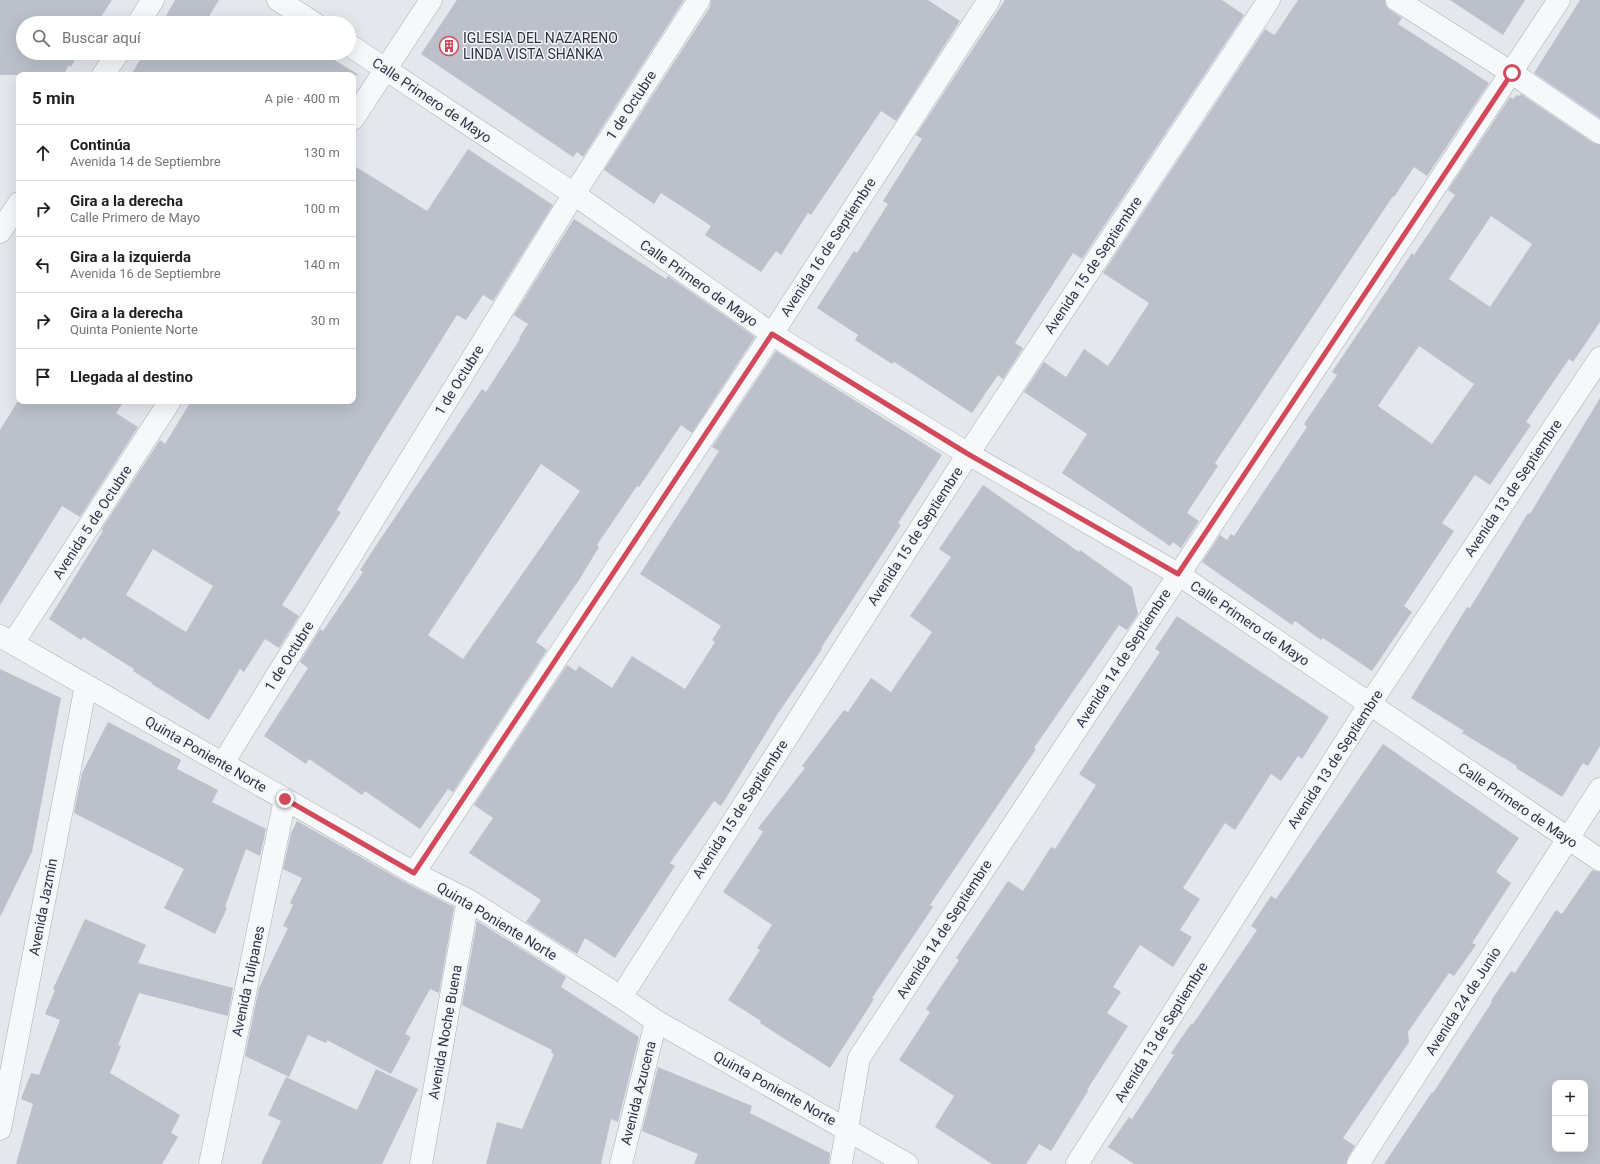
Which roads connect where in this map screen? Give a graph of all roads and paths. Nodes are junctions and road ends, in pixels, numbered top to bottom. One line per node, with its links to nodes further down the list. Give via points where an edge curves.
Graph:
1 (153, 0): 9 (street)
2 (278, 0): 10 (street)
3 (431, 0): 13 (street)
4 (699, 0): 18 (street, 1 de Octubre)
5 (989, 0): 21 (street, Avenida 16 de Septiembre)
6 (1269, 0): 24 (street, Avenida 15 de Septiembre)
7 (1398, 0): 15 (street)
8 (1559, 0): 15 (street, Avenida 14 de Septiembre)
9 (143, 16)
10 (303, 16)
11 (356, 50): 13 (street, Calle Primero de Mayo)
12 (113, 60): 14 (street)
13 (386, 69): 16 (street); 18 (street, Calle Primero de Mayo)
14 (105, 72)
15 (1512, 73): 17 (street); 25 (street, Avenida 14 de Septiembre)
16 (356, 114)
17 (1600, 133)
18 (574, 194): 21 (street, Calle Primero de Mayo); 29 (street, 1 de Octubre)
19 (16, 208): 20 (street)
20 (0, 232)
21 (772, 334): 24 (street, Calle Primero de Mayo); 34 (street, Avenida 16 de Septiembre)
22 (1600, 358): 28 (street, Avenida 13 de Septiembre)
23 (168, 404): 26 (street, Avenida 5 de Octubre)
24 (968, 454): 25 (street, Calle Primero de Mayo); 36 (street, Avenida 15 de Septiembre)
25 (1178, 574): 28 (street, Calle Primero de Mayo); 38 (street, Avenida 14 de Septiembre, via 859,1058)
26 (6, 639): 27 (street, Quinta Poniente Norte)
27 (86, 685): 29 (street, Quinta Poniente Norte); 39 (street, Avenida Jazmín)
28 (1369, 705): 32 (street, Calle Primero de Mayo); 45 (street, Avenida 13 de Septiembre)
29 (224, 763): 31 (street, Quinta Poniente Norte)
30 (1600, 789): 32 (street, Avenida 24 de Junio)
31 (285, 799): 34 (street, Quinta Poniente Norte); 40 (street, Avenida Tulipanes)
32 (1568, 838): 33 (street, Calle Primero de Mayo); 46 (street, Avenida 24 de Junio)
33 (1600, 860)
34 (414, 873): 35 (street, Quinta Poniente Norte)
35 (468, 900): 36 (street, Quinta Poniente Norte); 41 (street, Avenida Noche Buena)
36 (621, 997): 37 (street, Quinta Poniente Norte)
37 (656, 1021): 38 (street, Quinta Poniente Norte); 42 (street, Avenida Azucena)
38 (847, 1128): 43 (street, Avenida 14 de Septiembre); 44 (street, Quinta Poniente Norte)
39 (0, 1129)
40 (210, 1164)
41 (421, 1164)
42 (621, 1164)
43 (841, 1164)
44 (907, 1164)
45 (1077, 1164)
46 (1358, 1164)

